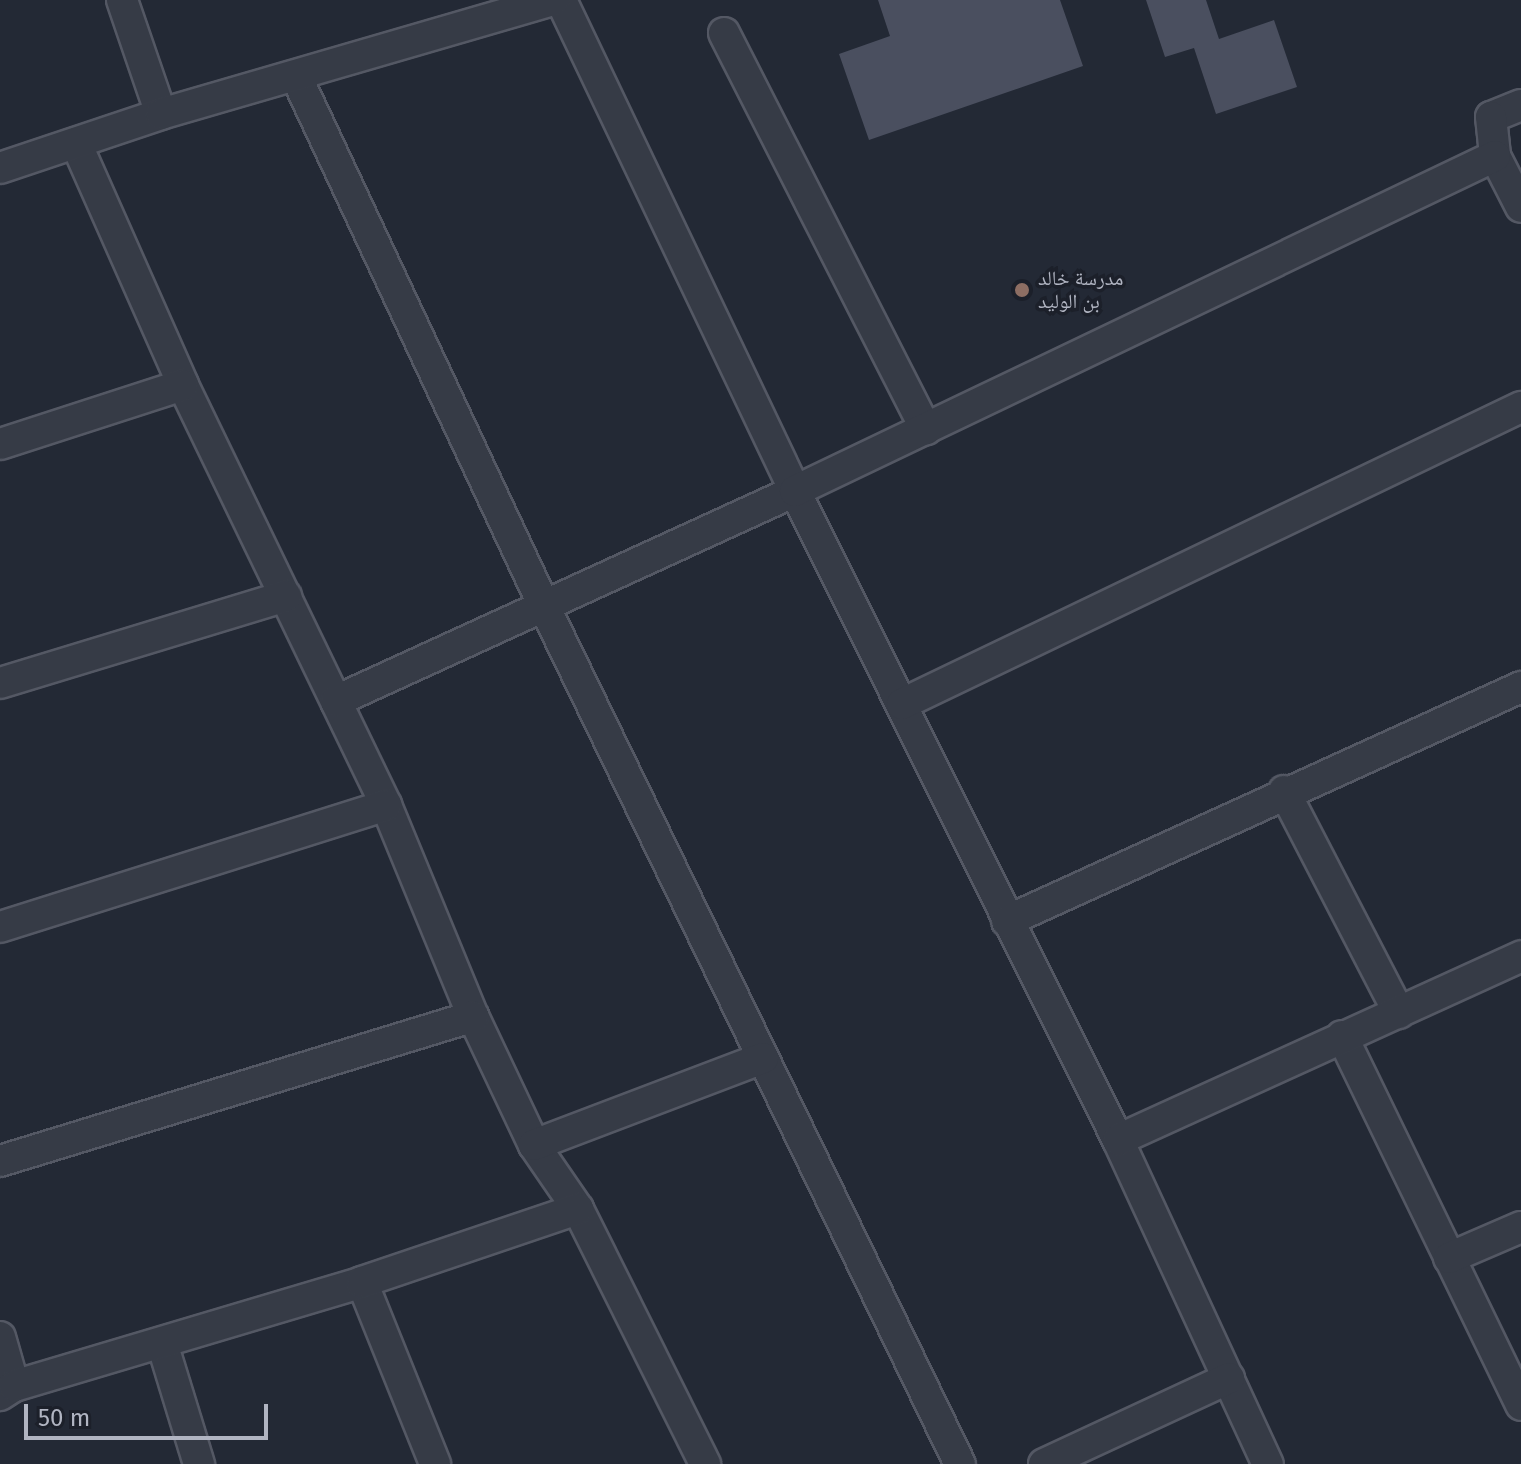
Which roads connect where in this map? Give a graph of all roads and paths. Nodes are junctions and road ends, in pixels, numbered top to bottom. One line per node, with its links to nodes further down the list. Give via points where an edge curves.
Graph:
1 (122, 0): 7 (street)
2 (554, 0): 5 (street)
3 (561, 0): 16 (street)
4 (724, 33): 14 (street)
5 (296, 76): 7 (street); 18 (street)
6 (1521, 105): 9 (street, via 1491,117)
7 (161, 114): 8 (street)
8 (76, 143): 10 (street); 12 (street)
9 (1495, 156): 11 (street); 14 (street)
10 (0, 168)
11 (1521, 207)
12 (183, 385): 15 (street); 17 (street)
13 (1521, 407): 22 (street)
14 (926, 429): 16 (street)
15 (0, 444)
16 (795, 491): 18 (street); 22 (street)
17 (286, 596): 19 (street); 21 (street)
18 (545, 608): 21 (street); 31 (street)
19 (0, 683)
20 (1521, 687): 23 (street)
21 (336, 701): 24 (street)
22 (902, 704): 25 (street)
23 (1284, 791): 25 (street); 28 (street)
24 (386, 805): 26 (street); 29 (street)
25 (1007, 921): 32 (street)
26 (0, 927)
27 (1521, 956): 28 (street)
28 (1399, 1013): 30 (street)
29 (473, 1016): 33 (street); 34 (street)
30 (1342, 1036): 32 (street); 37 (street)
31 (763, 1058): 33 (street); 47 (street)
32 (1118, 1140): 41 (street)
33 (534, 1145): 35 (street)
34 (0, 1161)
35 (578, 1209): 38 (street); 46 (street)
36 (1521, 1227): 37 (street)
37 (1449, 1258): 43 (street)
38 (362, 1282): 40 (street); 45 (street)
39 (0, 1337): 42 (street)
40 (162, 1343): 42 (street); 44 (street)
41 (1229, 1378): 48 (street); 49 (street)
42 (7, 1390)
43 (1521, 1405)
44 (199, 1464)
45 (435, 1464)
46 (705, 1464)
47 (960, 1464)
48 (1044, 1464)
49 (1268, 1464)

